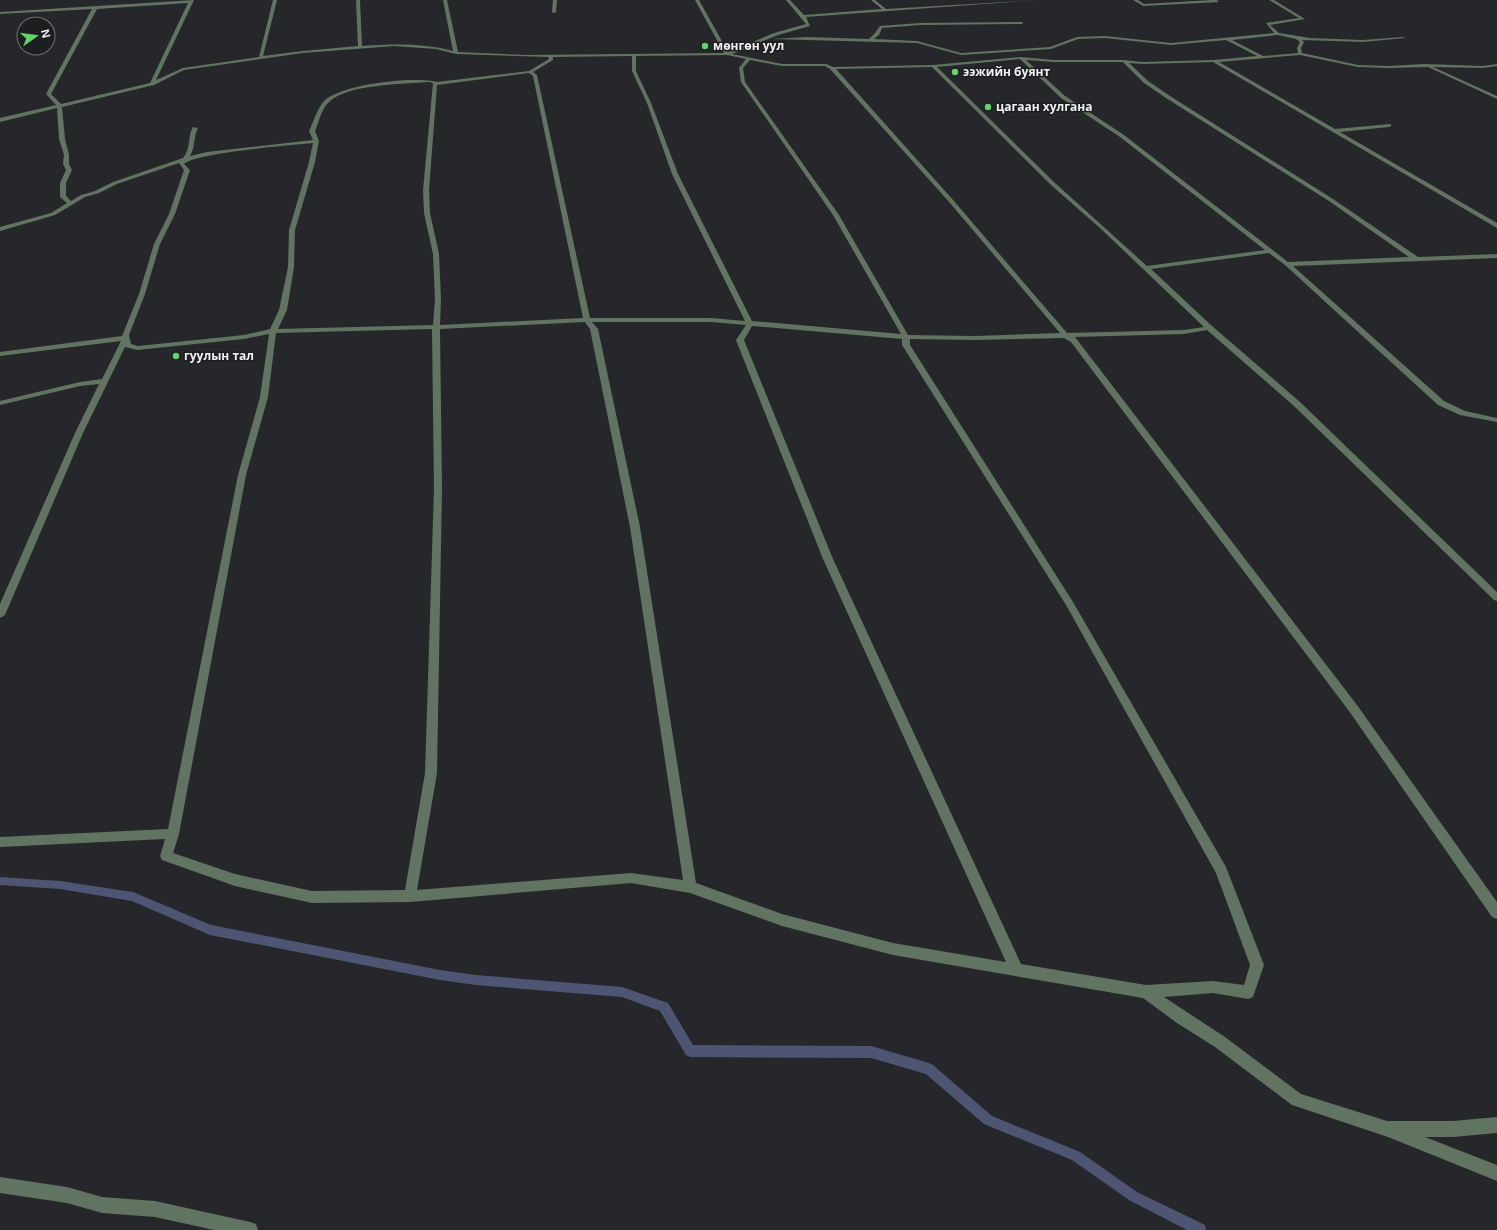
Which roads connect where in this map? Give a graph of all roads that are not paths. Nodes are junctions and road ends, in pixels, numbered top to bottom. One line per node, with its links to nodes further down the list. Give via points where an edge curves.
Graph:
1 (275, 0): 35 (street)
2 (358, 0): 29 (street)
3 (445, 0): 30 (street)
4 (554, 0): 17 (street)
5 (697, 0): 32 (street)
6 (788, 0): 20 (street)
7 (873, 0): 16 (street)
8 (963, 0): 14 (street)
9 (1036, 0): 14 (street)
10 (1135, 0): 11 (street, via 1143,5 1217,2)
11 (1214, 0)
12 (1271, 0): 23 (street, via 1304,19 1267,24)
13 (192, 1): 15 (street); 47 (street)
14 (970, 5): 16 (street)
15 (95, 8): 18 (street); 49 (street, via 48,94)
16 (885, 10): 20 (street)
17 (554, 12)
18 (8, 13): 19 (street); 21 (street)
19 (0, 14)
20 (803, 16): 27 (street, via 809,25)
21 (4, 18)
22 (1022, 23): 28 (street, via 880,27)
23 (1278, 34): 24 (street); 25 (street)
24 (1225, 38): 28 (street, via 1170,44 1105,37 1077,38 1051,48 962,54 917,42); 36 (street)
25 (1296, 38): 26 (street, via 1381,41); 33 (street, via 1302,42)
26 (1403, 38)
27 (761, 39): 28 (street); 32 (street)
28 (870, 40)
29 (360, 47): 30 (street, via 394,45 436,48); 35 (street)
30 (456, 53): 34 (street)
31 (634, 54): 32 (street); 34 (street); 65 (street, via 634,71 676,174)
32 (727, 54): 38 (street)
33 (1300, 54): 36 (street); 41 (street, via 1358,66)
34 (550, 56): 45 (street, via 551,59)
35 (261, 57): 47 (street, via 183,69)
36 (1262, 57): 40 (street)
37 (1022, 58): 39 (street, via 1054,61); 42 (street); 59 (street, via 1063,97 1122,136)
38 (748, 59): 44 (street, via 782,65 826,65); 70 (street, via 741,68 743,82 836,215)
39 (1124, 60): 40 (street, via 1142,63); 61 (street, via 1140,77 1162,93 1331,200)
40 (1214, 61): 53 (street)
41 (1424, 64): 43 (street); 48 (street)
42 (933, 66): 44 (street); 63 (street, via 1053,184)
43 (1497, 66)
44 (832, 68): 69 (street, via 952,202)
45 (530, 72): 46 (street); 64 (street, via 535,75)
46 (437, 83): 54 (street, via 429,81 373,85 334,96 322,106 312,131); 66 (street, via 426,190 427,213 436,254)
47 (152, 84): 49 (street)
48 (1497, 98)
49 (59, 105): 50 (street); 56 (street, via 63,148 69,170 63,183 63,197)
50 (0, 120)
51 (1389, 125): 53 (street)
52 (195, 128): 55 (street, via 191,150)
53 (1335, 131): 57 (street)
54 (316, 140): 55 (street); 68 (street, via 292,230 291,266 283,310)
55 (186, 159): 56 (street, via 115,183); 71 (street, via 181,164 187,170 172,214 157,244)
56 (70, 204): 58 (street, via 53,214)
57 (1497, 226)
58 (0, 229)
59 (1270, 251): 62 (street); 63 (street)
60 (1497, 256): 61 (street)
61 (1416, 259): 62 (street)
62 (1287, 264): 75 (street, via 1441,403 1463,413)
63 (1146, 268): 67 (street)
64 (587, 320): 65 (street, via 711,320); 66 (street); 80 (street, via 594,329 635,527)
65 (750, 324): 70 (street); 83 (street, via 740,340 828,559)
66 (436, 327): 68 (street); 81 (street, via 438,490 431,772)
67 (1210, 328): 69 (street, via 1184,332); 76 (street, via 1297,404)
68 (273, 332): 71 (street, via 137,348 128,345); 78 (street, via 264,397 242,475)
69 (1065, 335): 70 (street); 82 (street, via 1074,340 1353,708)
70 (906, 337): 84 (street, via 906,345 1070,604 1222,871 1257,965 1248,992 1213,987)
71 (126, 338): 72 (street); 73 (street)
72 (0, 354)
73 (104, 381): 74 (street, via 80,384); 77 (street)
74 (0, 403)
75 (1497, 420)
76 (1497, 598)
77 (0, 615)
78 (173, 834): 79 (street); 81 (street, via 166,856 235,880 312,897)
79 (0, 842)
80 (690, 887): 81 (street, via 631,878); 83 (street, via 782,920 886,947)
81 (410, 896)
82 (1497, 913)
83 (1017, 971): 84 (street)
84 (1146, 992): 86 (street, via 1220,1042 1297,1100)
85 (1497, 1125): 86 (street, via 1453,1129)
86 (1387, 1129): 87 (street)
87 (1497, 1173)
88 (0, 1185): 89 (street, via 67,1195 102,1205 155,1209)
89 (250, 1230)

